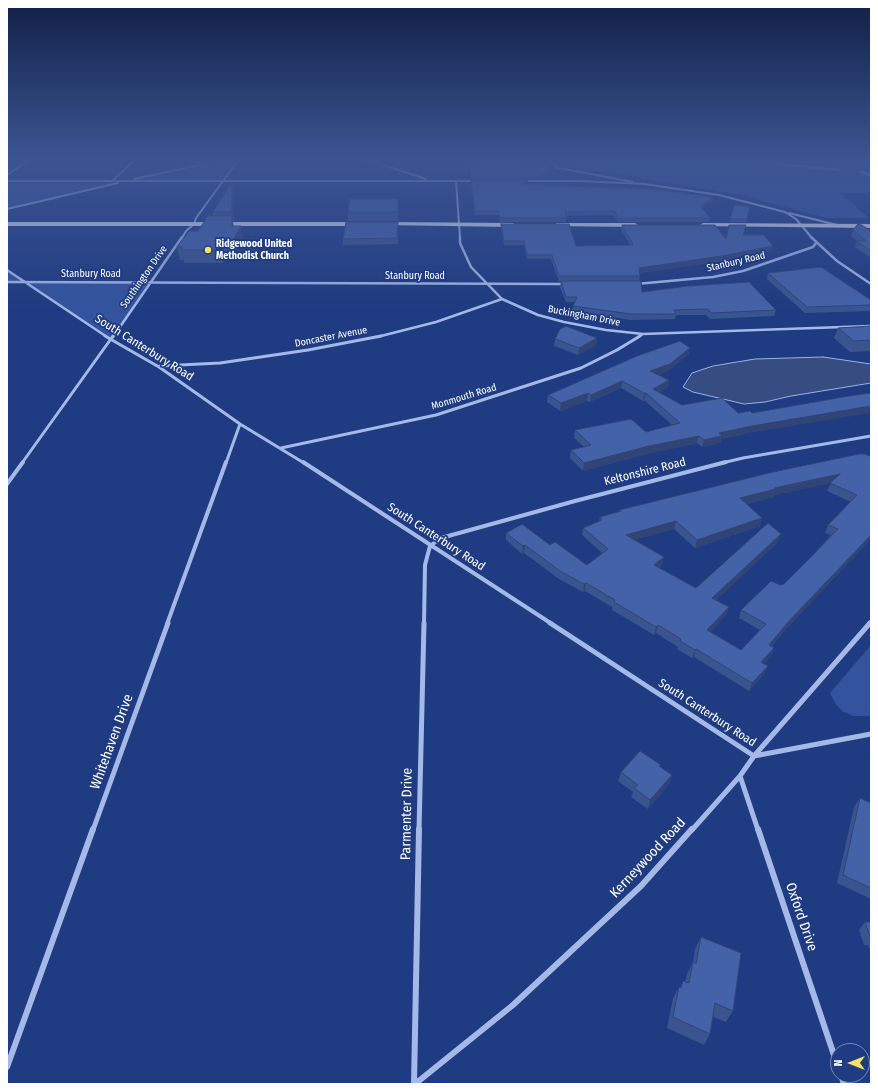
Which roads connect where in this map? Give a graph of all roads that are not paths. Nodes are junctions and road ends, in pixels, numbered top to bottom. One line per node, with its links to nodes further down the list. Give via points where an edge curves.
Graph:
1 (202, 210): 6 (street, Southington Drive)
2 (458, 210): 9 (street, Buckingham Drive)
3 (777, 210): 4 (street)
4 (785, 212): 14 (street); 15 (street)
5 (7, 224): 6 (main road)
6 (194, 224): 7 (main road); 21 (street, Southington Drive, via 186,231)
7 (366, 224)
8 (381, 224): 9 (main road)
9 (459, 224): 10 (main road); 22 (street, Buckingham Drive, via 460,243 471,267)
10 (520, 225)
11 (550, 225): 12 (main road)
12 (644, 225)
13 (700, 225): 14 (main road)
14 (802, 226): 15 (main road); 17 (street)
15 (840, 226): 16 (main road)
16 (871, 226)
17 (816, 243): 24 (street, Stanbury Road, via 816,246 810,249 743,271 713,277); 25 (street)
18 (7, 270): 20 (street, South Canterbury Road)
19 (7, 282): 20 (street, Stanbury Road)
20 (26, 282): 21 (street, Stanbury Road); 29 (street, South Canterbury Road)
21 (151, 283): 22 (street, Stanbury Road); 29 (street, Southington Drive)
22 (488, 284): 23 (street, Stanbury Road); 26 (street, Buckingham Drive)
23 (568, 284)
24 (632, 284)
25 (871, 284)
26 (502, 299): 28 (street, Buckingham Drive, via 538,315 564,322); 30 (street, Doncaster Avenue, via 436,322 372,338 220,363)
27 (871, 326): 28 (street, Buckingham Drive)
28 (643, 334): 33 (street, Monmouth Road, via 581,368 443,412)
29 (110, 339): 30 (street, South Canterbury Road); 34 (street, Southington Drive)
30 (159, 366): 31 (street, South Canterbury Road)
31 (240, 424): 33 (street, South Canterbury Road); 41 (street, Whitehaven Drive)
32 (871, 436): 35 (street, Keltonshire Road, via 743,458 575,500 441,538)
33 (281, 448): 35 (street, South Canterbury Road)
34 (7, 484)
35 (430, 546): 38 (street, South Canterbury Road); 42 (street, Parmenter Drive, via 425,565)
36 (871, 622): 38 (street, Kerneywood Road)
37 (871, 734): 38 (street, South Canterbury Road)
38 (754, 756): 39 (street, Kerneywood Road)
39 (740, 776): 40 (street, Oxford Drive); 42 (street, Kerneywood Road, via 641,886 513,1005)
40 (830, 1043)
41 (7, 1068)
42 (414, 1084)

